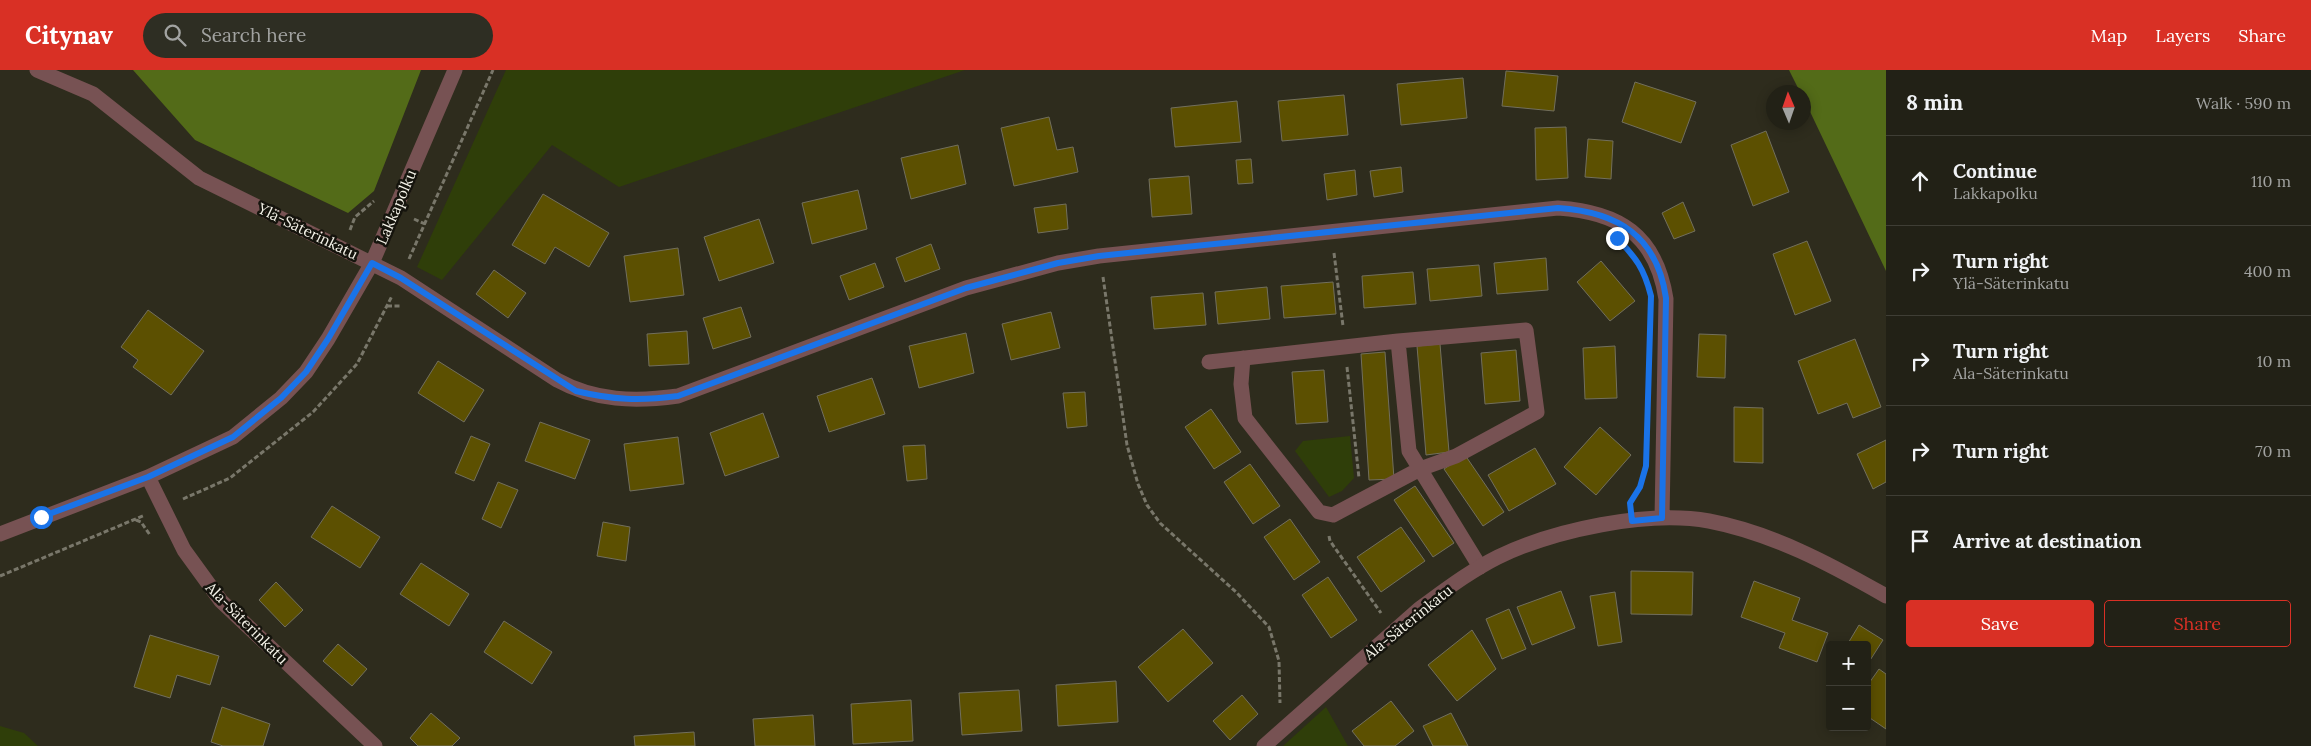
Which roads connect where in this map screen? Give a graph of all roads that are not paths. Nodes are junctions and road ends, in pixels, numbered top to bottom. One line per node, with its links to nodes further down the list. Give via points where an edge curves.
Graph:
1 (37, 70): 3 (street, Ylä-Säterinkatu, via 93,94 199,178)
2 (455, 70): 3 (street, Lakkapolku)
3 (372, 263): 8 (street, Lakkapolku, via 306,372 281,398 233,437); 9 (street, Ylä-Säterinkatu, via 401,278 576,391 606,398 644,400 678,396 966,288 1058,263 1558,208 1584,210 1615,220 1642,241 1664,282)
4 (1398, 341): 5 (street); 7 (street, via 1410,451); 7 (street, via 1526,330 1537,412 1456,456)
5 (1243, 358): 6 (street); 7 (street, via 1241,384 1245,418 1319,512 1333,515)
6 (1209, 362)
7 (1420, 468): 11 (street)
8 (148, 477): 10 (street, Lakkapolku); 13 (street, Ala-Säterinkatu, via 184,550 221,601)
9 (1662, 518): 11 (street, Ala-Säterinkatu, via 1567,533 1499,556); 12 (street, Ala-Säterinkatu, via 1708,521 1792,547 1834,566)
10 (0, 534)
11 (1480, 567): 14 (street, Ala-Säterinkatu, via 1419,609)
12 (1886, 596)
13 (375, 746)
14 (1264, 746)

